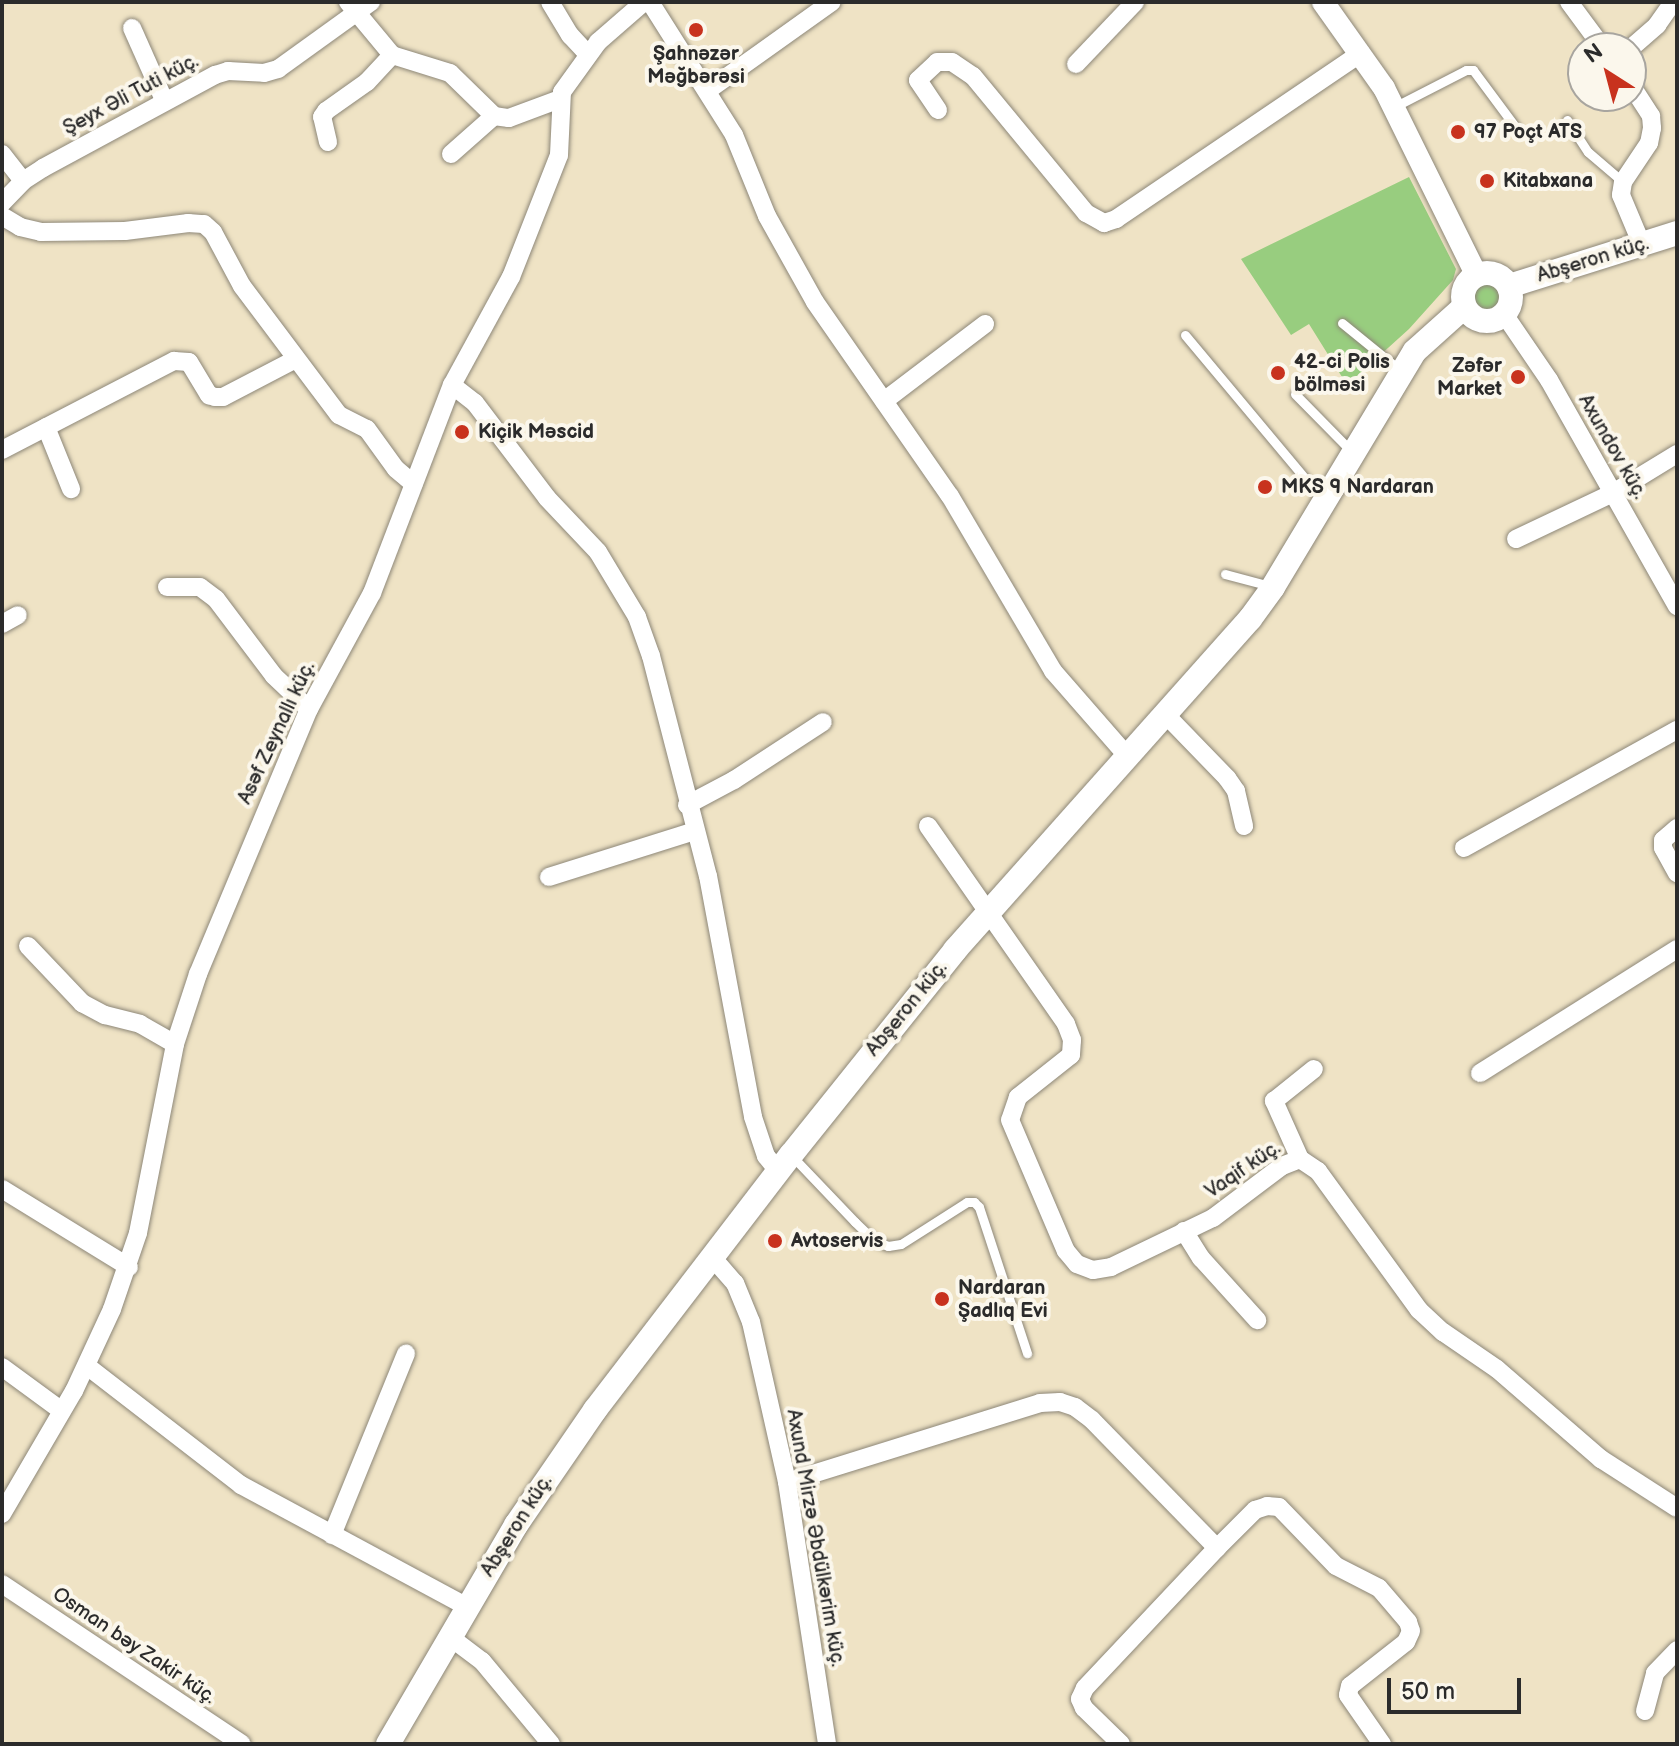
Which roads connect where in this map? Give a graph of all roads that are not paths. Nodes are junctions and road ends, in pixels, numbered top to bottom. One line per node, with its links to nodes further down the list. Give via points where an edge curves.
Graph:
1 (550, 2): 13 (street)
2 (647, 2): 13 (street, Asəf Zeynallı küç.); 16 (street)
3 (832, 2): 16 (street)
4 (1135, 2): 15 (street)
5 (1323, 2): 12 (street)
6 (1569, 2): 10 (street)
7 (1673, 2): 11 (street)
8 (358, 6): 14 (street); 18 (street, Şeyx Əli Tuti küç., via 278,69 215,75)
9 (132, 28): 18 (street)
10 (1591, 32)
11 (1647, 34)
12 (1361, 53): 19 (street); 20 (street, via 1104,223 1086,213 973,76 952,62 937,62 918,80)
13 (588, 54): 17 (street, Asəf Zeynallı küç.)
14 (392, 55): 22 (street, via 450,73); 25 (street, via 367,82 326,111 322,117)
15 (1076, 64)
16 (707, 91): 45 (street, via 815,302)
17 (560, 99): 22 (street, via 525,114); 43 (street, Asəf Zeynallı küç., via 559,155 511,277)
18 (164, 100): 28 (street, Şeyx Əli Tuti küç.)
19 (1394, 107): 24 (lane, via 1473,70); 34 (street)
20 (938, 110)
21 (1647, 110): 29 (street, via 1649,143)
22 (494, 116): 27 (street)
23 (1567, 120): 29 (lane, via 1588,152)
24 (1516, 128)
25 (328, 142)
26 (2, 154): 28 (street)
27 (451, 154)
28 (23, 181): 30 (street, Şeyx Əli Tuti küç.)
29 (1623, 182): 33 (street, via 1621,195)
30 (2, 203)
31 (2, 216): 41 (street, via 41,232 204,224)
32 (1677, 233): 33 (main road, Abşeron küç.)
33 (1642, 245): 35 (main road, Abşeron küç.)
34 (1476, 274): 35 (main road, via 1499,275); 36 (main road, via 1462,292)
35 (1509, 286): 37 (main road, via 1511,301)
36 (1464, 307): 37 (main road, via 1482,321); 42 (main road, Abşeron küç., via 1426,338)
37 (1504, 314): 52 (street, Axundov küç., via 1549,380)
38 (1342, 323): 42 (lane)
39 (985, 324): 45 (street)
40 (1185, 335): 53 (lane)
41 (296, 359): 46 (street, via 223,397 209,395 189,362 174,361); 50 (street, via 339,415 367,429)
42 (1401, 371): 48 (main road, Abşeron küç.)
43 (452, 385): 50 (street, Asəf Zeynallı küç.); 64 (street, via 475,403 547,498 598,552 637,617)
44 (1295, 394): 48 (lane)
45 (884, 401): 63 (street, via 950,496 1053,671)
46 (46, 427): 47 (street); 51 (street)
47 (2, 450)
48 (1353, 453): 53 (main road, Abşeron küç.)
49 (1677, 454): 52 (street)
50 (414, 484): 59 (street, Asəf Zeynallı küç., via 372,593)
51 (71, 489)
52 (1613, 493): 54 (street); 58 (street, Axundov küç.)
53 (1324, 501): 57 (main road, Abşeron küç.)
54 (1516, 539)
55 (1225, 574): 57 (lane)
56 (167, 587): 59 (street, via 200,587 216,599 274,676)
57 (1273, 587): 60 (main road, Abşeron küç.)
58 (1677, 606)
59 (309, 709): 75 (street, Asəf Zeynallı küç., via 198,974)
60 (1166, 715): 63 (main road, Abşeron küç.); 66 (street, via 1227,778 1236,791)
61 (823, 722): 64 (street)
62 (1677, 730): 69 (street)
63 (1128, 757): 72 (main road, Abşeron küç.)
64 (687, 805): 68 (street)
65 (928, 826): 72 (street, Vaqif küç.)
66 (1244, 826)
67 (1677, 828): 70 (street, via 1663,840)
68 (695, 831): 71 (street); 79 (street, via 753,1117 766,1156)
69 (1464, 848)
70 (1677, 873)
71 (549, 877)
72 (988, 911): 79 (main road, Abşeron küç.); 81 (street, Vaqif küç., via 1072,1040 1071,1055 1018,1097 1010,1120 1066,1251 1077,1264 1093,1270 1111,1267)
73 (28, 946): 75 (street, via 82,1003 140,1024)
74 (1677, 949): 77 (street)
75 (175, 1044): 83 (street, Asəf Zeynallı küç.)
76 (1314, 1069): 78 (street, via 1274,1101)
77 (1480, 1073)
78 (1300, 1159): 81 (street, Vaqif küç., via 1282,1166 1226,1210); 91 (street, Vaqif küç., via 1323,1178 1419,1310 1601,1459)
79 (785, 1163): 82 (main road, Abşeron küç.); 85 (lane, via 875,1241 888,1246 901,1244 974,1202)
80 (2, 1189): 83 (street)
81 (1184, 1231): 84 (street)
82 (712, 1257): 90 (street, Axund Mirzə Əbdülkərim küç., via 735,1283 751,1322); 96 (main road, Abşeron küç., via 550,1472)
83 (129, 1267): 87 (street, Asəf Zeynallı küç.)
84 (1257, 1320)
85 (1027, 1353)
86 (406, 1354): 93 (street)
87 (87, 1366): 89 (street, Asəf Zeynallı küç.); 93 (street, via 241,1485)
88 (2, 1367): 89 (street)
89 (62, 1411): 92 (street, Asəf Zeynallı küç.)
90 (787, 1482): 94 (street, via 1040,1403 1060,1402 1092,1420); 103 (street, Axund Mirzə Əbdülkərim küç.)
91 (1677, 1508)
92 (2, 1514)
93 (332, 1535): 96 (street)
94 (1217, 1548): 104 (street, via 1085,1688 1080,1699 1084,1708); 105 (street, via 1255,1510 1279,1507 1336,1566 1369,1579 1408,1622 1406,1642 1350,1686 1348,1695)
95 (2, 1584): 100 (street, Osman bəy Zakir küç.)
96 (468, 1607): 97 (main road, Abşeron küç.)
97 (450, 1637): 101 (main road, Abşeron küç.); 102 (street, via 482,1661)
98 (1677, 1650): 99 (street, via 1655,1673)
99 (1645, 1711)
100 (242, 1744)
101 (388, 1744)
102 (551, 1744)
103 (827, 1744)
104 (1121, 1744)
105 (1382, 1744)

